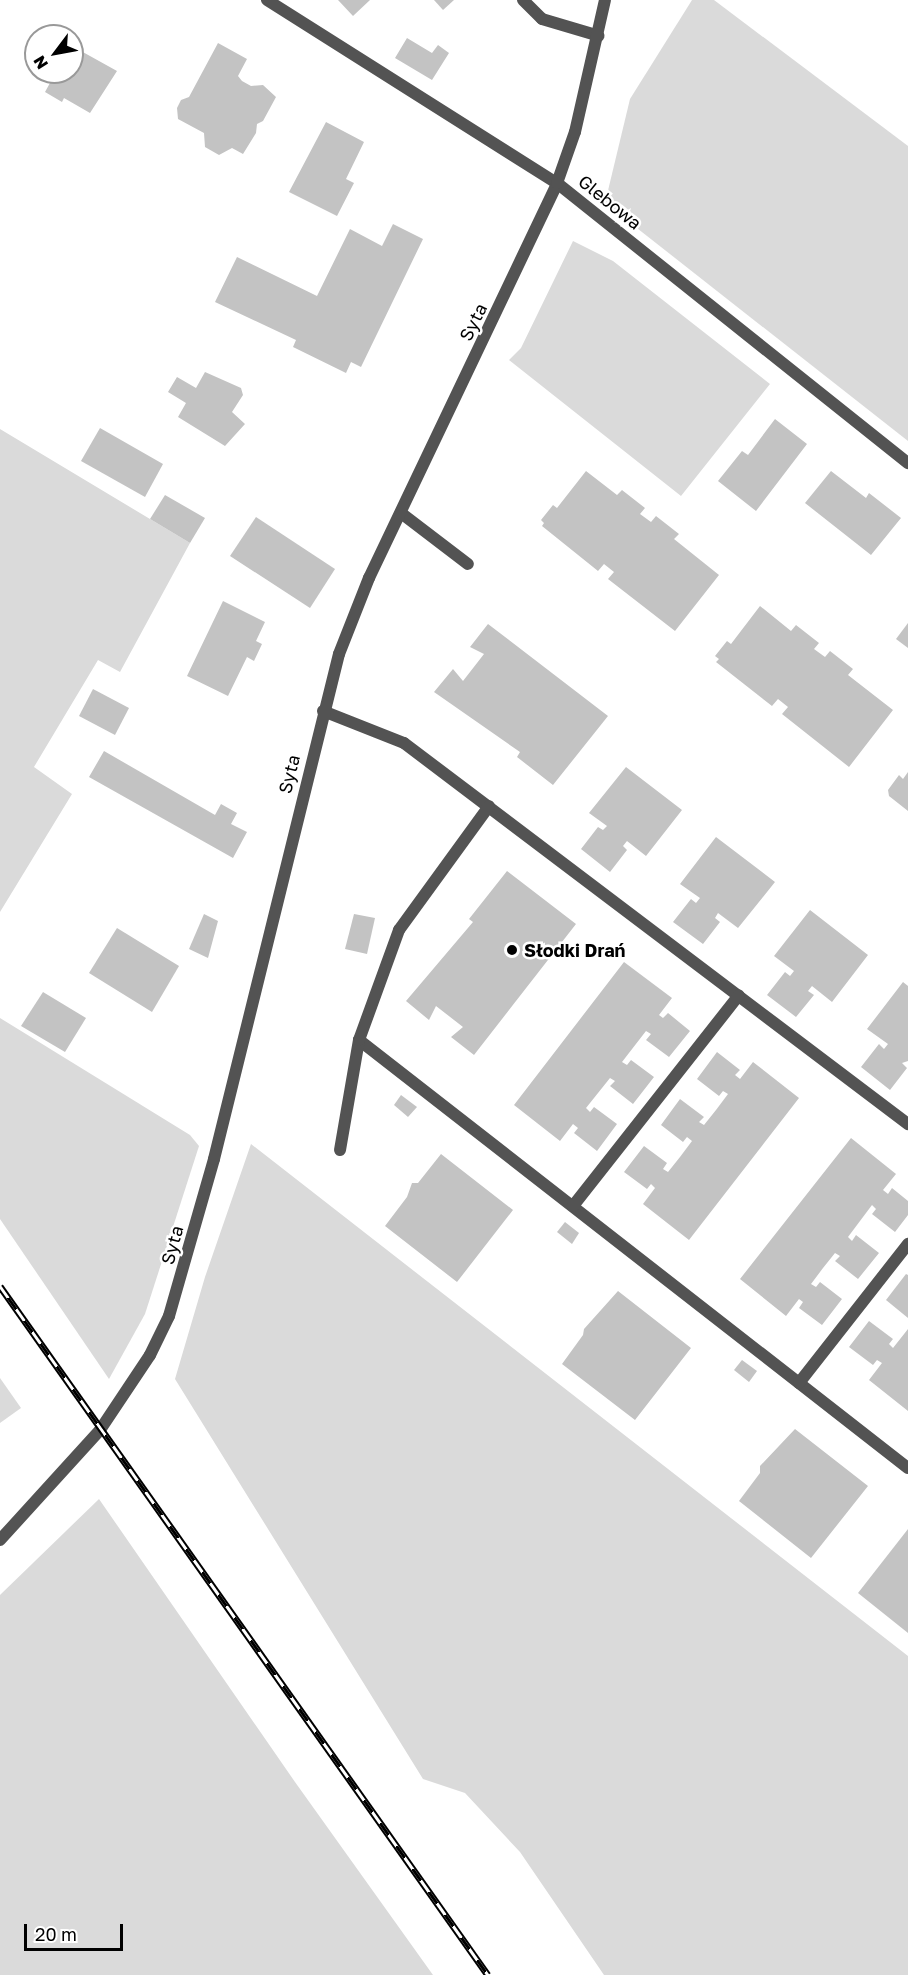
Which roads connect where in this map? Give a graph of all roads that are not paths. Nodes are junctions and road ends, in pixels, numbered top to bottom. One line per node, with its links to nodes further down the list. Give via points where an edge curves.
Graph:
1 (267, 0): 5 (street, Glebowa)
2 (523, 0): 4 (street, via 542,19)
3 (605, 0): 4 (street, Syta)
4 (599, 36): 5 (street, Syta)
5 (557, 183): 6 (street, Glebowa); 7 (street, Syta)
6 (908, 463)
7 (401, 513): 8 (street); 9 (street, Syta, via 354,614)
8 (468, 564)
9 (323, 711): 10 (street, via 404,742); 19 (street, Syta, via 214,1159 169,1316 150,1355 100,1430)
10 (489, 806): 11 (street); 12 (street, via 399,930)
11 (739, 994): 13 (street); 15 (street)
12 (358, 1040): 14 (street); 15 (street)
13 (908, 1124)
14 (340, 1150)
15 (573, 1206): 17 (street)
16 (908, 1244): 17 (street)
17 (799, 1383): 18 (street)
18 (908, 1468)
19 (0, 1540)

